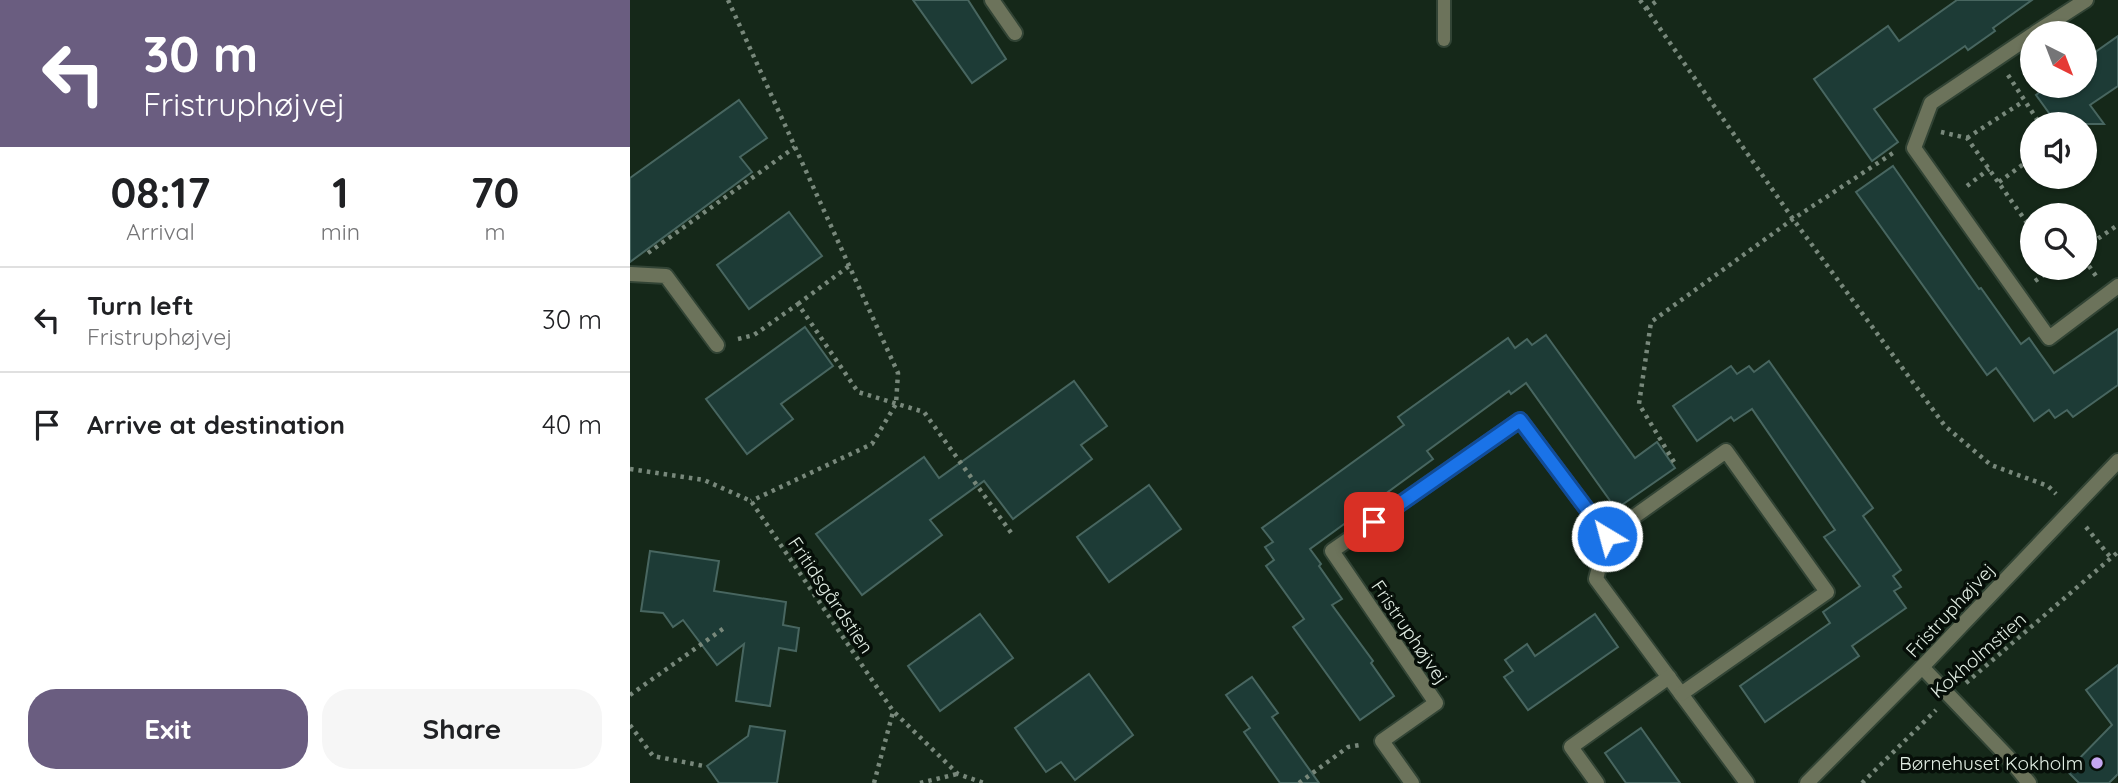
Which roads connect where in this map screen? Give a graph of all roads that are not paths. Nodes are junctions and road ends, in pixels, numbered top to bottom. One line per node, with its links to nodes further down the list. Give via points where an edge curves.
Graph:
1 (992, 0): 5 (street)
2 (1444, 0): 6 (lane)
3 (2086, 0): 4 (street)
4 (2053, 21)
5 (1015, 33)
6 (1444, 40)
7 (2020, 43): 9 (street, via 1931,103 1914,148 2049,338)
8 (630, 274): 10 (street, via 666,276)
9 (2118, 286)
10 (717, 345)
11 (2118, 460): 13 (street, Fristruphøjvej)
12 (1607, 536): 14 (street, via 1596,579); 15 (street, via 1726,451 1827,593); 16 (street, Fristruphøjvej, via 1520,420 1332,551 1436,703 1382,741)
13 (1922, 667): 19 (street, Fristruphøjvej); 20 (street)
14 (1669, 677): 15 (street); 17 (street, via 1571,747)
15 (1681, 694): 18 (street)
16 (1412, 783)
17 (1597, 783)
18 (1747, 783)
19 (1807, 783)
20 (2029, 783)

